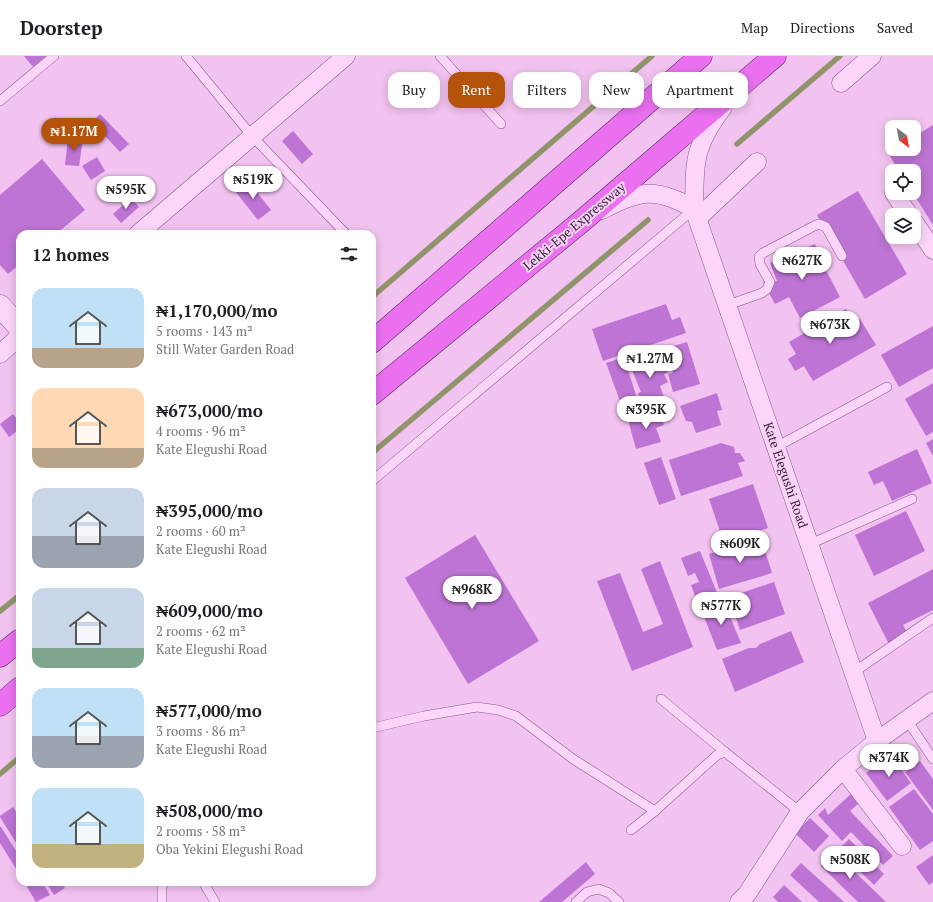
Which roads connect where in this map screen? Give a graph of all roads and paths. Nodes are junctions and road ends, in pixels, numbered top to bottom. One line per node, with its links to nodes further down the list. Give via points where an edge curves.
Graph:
1 (54, 56): 10 (lane)
2 (186, 56): 14 (lane)
3 (346, 56): 14 (street)
4 (440, 56): 13 (lane)
5 (701, 56): 26 (highway)
6 (775, 56): 8 (highway, Lekki-Epe Expressway)
7 (872, 56): 9 (street)
8 (748, 79)
9 (841, 83)
10 (0, 101)
11 (715, 108): 17 (highway, Lekki-Epe Expressway)
12 (723, 108): 16 (street, Kate Elegushi Road, via 709,126 699,151 695,178)
13 (501, 124)
14 (252, 136): 18 (street); 19 (lane)
15 (757, 162): 16 (street)
16 (696, 214): 17 (street, via 677,198 658,193 638,195 616,203); 23 (street, Kate Elegushi Road); 32 (lane)
17 (582, 221): 30 (highway, Lekki-Epe Expressway)
18 (143, 230)
19 (342, 230)
20 (921, 232): 21 (street)
21 (933, 250)
22 (842, 256): 23 (lane, via 826,227 819,224 814,226 763,253 759,257 770,282 767,289)
23 (728, 305): 31 (street, Kate Elegushi Road)
24 (0, 306): 25 (street)
25 (16, 324)
26 (376, 339)
27 (16, 340): 28 (street)
28 (0, 354)
29 (887, 387): 31 (lane)
30 (376, 391)
31 (776, 447): 34 (street, Kate Elegushi Road)
32 (376, 479)
33 (912, 500): 34 (lane)
34 (810, 544): 38 (street, Kate Elegushi Road)
35 (933, 618): 38 (lane)
36 (16, 643): 37 (highway)
37 (0, 656)
38 (854, 672): 45 (street, Kate Elegushi Road)
39 (16, 691): 42 (highway)
40 (661, 699): 46 (lane)
41 (933, 702): 43 (street)
42 (0, 705)
43 (907, 720): 45 (street); 47 (lane)
44 (376, 727): 49 (lane, via 477,707 498,710 516,716 573,759)
45 (878, 741): 48 (street)
46 (725, 752): 49 (lane, via 716,756); 50 (lane)
47 (933, 759)
48 (843, 769): 50 (street); 52 (street)
49 (655, 811): 51 (lane)
50 (800, 812): 59 (street, via 747,894)
51 (631, 830)
52 (902, 846)
53 (162, 886): 55 (lane)
54 (205, 886): 56 (lane)
55 (160, 901)
56 (215, 902)
57 (576, 902): 58 (lane, via 587,892 599,889 609,893)
58 (619, 902)
59 (739, 902)

